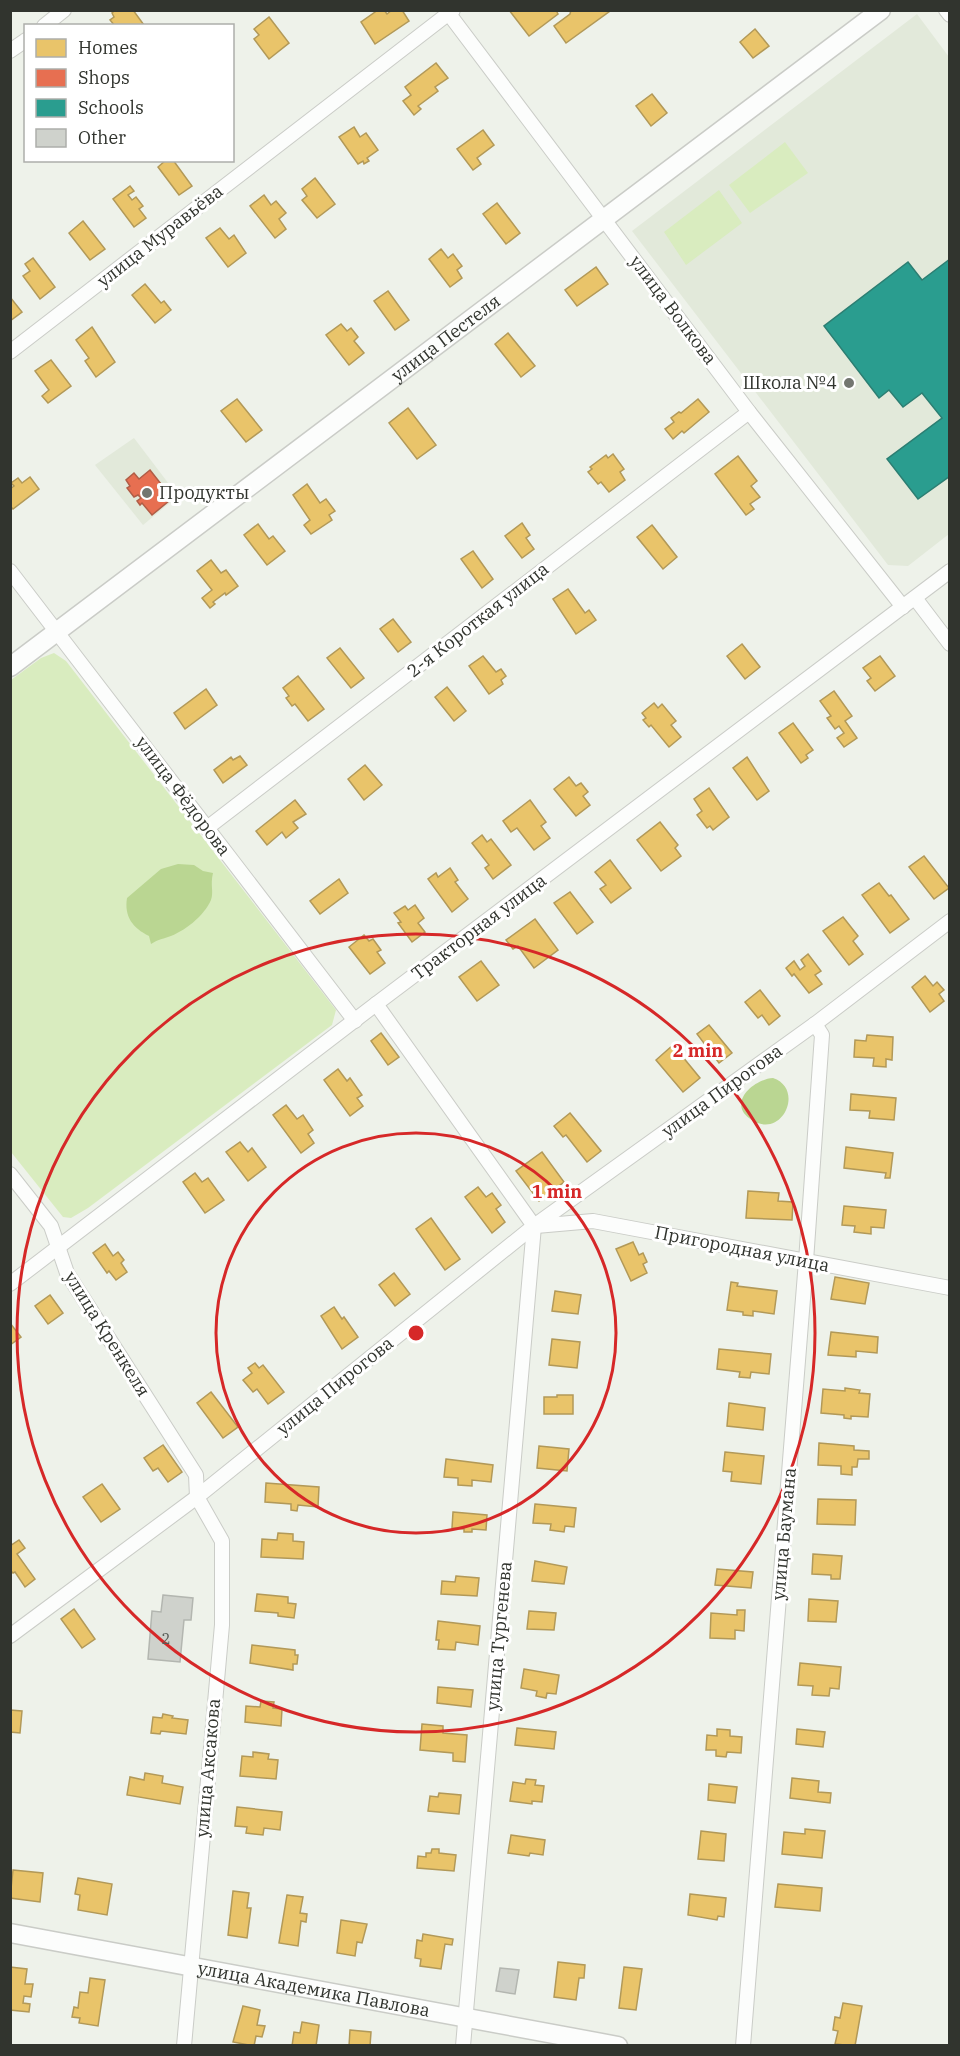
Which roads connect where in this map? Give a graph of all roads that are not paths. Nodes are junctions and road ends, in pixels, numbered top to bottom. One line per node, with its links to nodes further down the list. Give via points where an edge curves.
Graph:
1 (64, 10): 6 (street)
2 (881, 10): 9 (street, улица Пестеля)
3 (946, 10): 5 (street)
4 (449, 12): 9 (street, улица Волкова); 10 (street, улица Муравьёва)
5 (950, 15)
6 (46, 24)
7 (24, 41): 8 (street)
8 (10, 51)
9 (605, 219): 11 (street, улица Волкова); 16 (street, улица Пестеля)
10 (10, 352)
11 (748, 412): 15 (street, улица Волкова); 19 (street, 2-я Короткая улица)
12 (10, 571): 16 (street, улица Фёдорова)
13 (950, 571): 14 (street, Тракторная улица)
14 (915, 598): 15 (street, Тракторная улица); 17 (street)
15 (903, 607): 21 (street, Тракторная улица)
16 (57, 632): 18 (street, улица Пестеля); 19 (street, улица Фёдорова)
17 (950, 644)
18 (10, 667)
19 (207, 828): 22 (street, улица Фёдорова)
20 (950, 921): 23 (street, улица Пирогова)
21 (376, 1004): 22 (street, Тракторная улица); 25 (street)
22 (355, 1021): 26 (street, Тракторная улица)
23 (815, 1024): 25 (street, улица Пирогова); 27 (street, улица Баумана, via 822,1035)
24 (10, 1174): 26 (street, улица Кренкеля, via 51,1226)
25 (534, 1226): 27 (street, Пригородная улица, via 593,1221); 30 (street, улица Пирогова); 34 (street, улица Тургенева)
26 (59, 1248): 28 (street, Тракторная улица); 30 (street, улица Кренкеля, via 67,1273 196,1475)
27 (806, 1261): 29 (street, Пригородная улица); 38 (street, улица Баумана)
28 (10, 1284)
29 (950, 1287)
30 (197, 1497): 31 (street, улица Пирогова); 33 (street, улица Аксакова, via 222,1541 222,1625)
31 (10, 1636)
32 (10, 1933): 33 (street, улица Академика Павлова)
33 (190, 1965): 34 (street, улица Академика Павлова); 35 (street, улица Аксакова)
34 (466, 2019): 36 (street, улица Тургенева); 37 (street, улица Академика Павлова)
35 (184, 2046)
36 (463, 2046)
37 (618, 2046)
38 (743, 2046)

